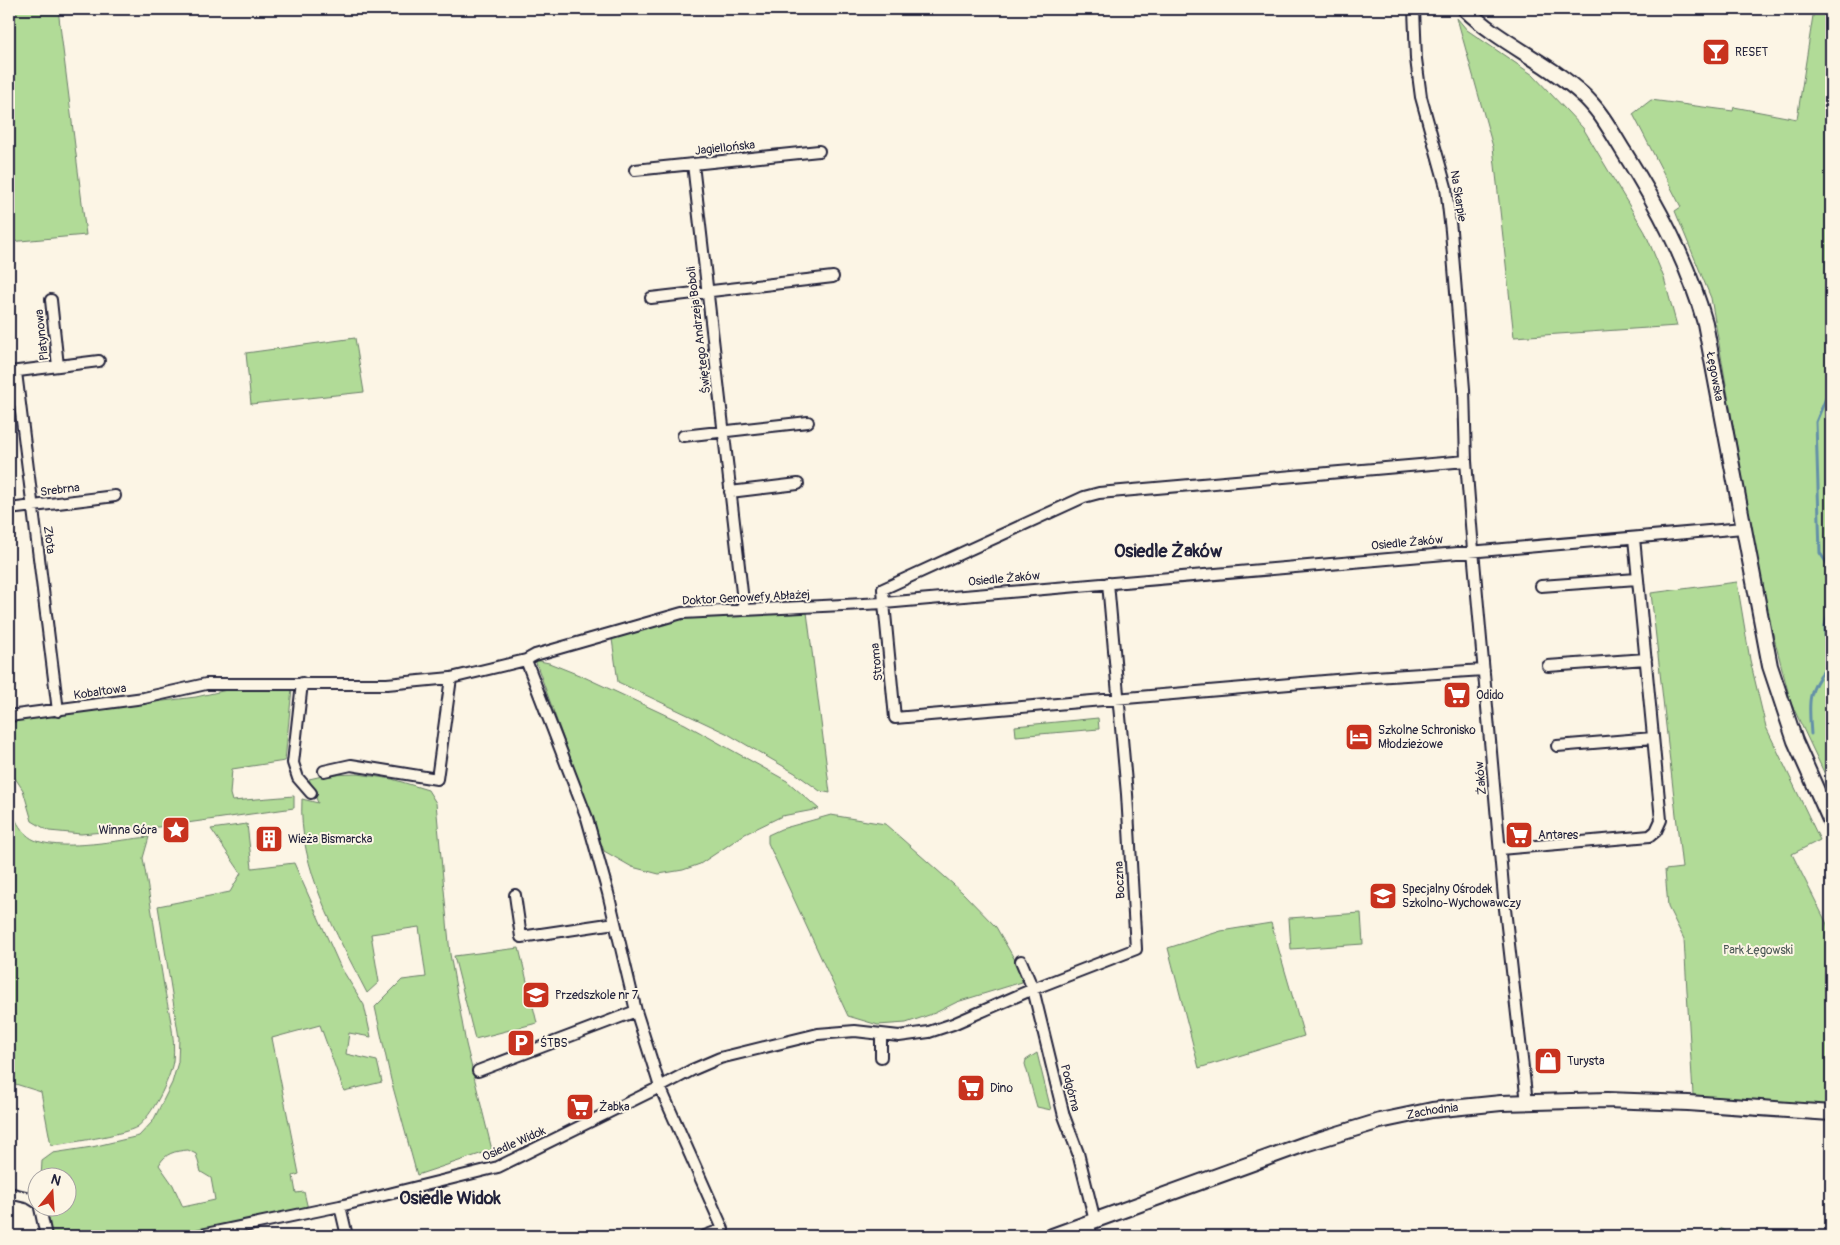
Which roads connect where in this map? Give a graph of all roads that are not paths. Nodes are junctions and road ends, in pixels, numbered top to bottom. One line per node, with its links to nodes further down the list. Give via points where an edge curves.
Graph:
1 (1414, 9): 13 (street, Na Skarpie, via 1421,96 1446,187)
2 (1465, 9): 23 (street, Łęgowska, via 1498,37 1571,84 1592,104 1629,160 1672,236 1691,279 1705,323)
3 (819, 151): 4 (street, Jagiellońska)
4 (693, 164): 5 (street, Jagiellońska); 7 (street, Świętego Andrzeja Boboli)
5 (635, 170)
6 (833, 277): 7 (street)
7 (707, 292): 8 (street); 15 (street, Świętego Andrzeja Boboli)
8 (651, 298)
9 (50, 300): 11 (street, Platynowa)
10 (100, 361): 11 (street, Platynowa)
11 (58, 366): 12 (street, Platynowa)
12 (12, 372): 21 (street, Złota)
13 (1464, 389): 17 (street, Żaków)
14 (808, 422): 15 (street)
15 (723, 432): 16 (street); 19 (street, Świętego Andrzeja Boboli)
16 (683, 436)
17 (1466, 462): 25 (street, Żaków); 29 (street, via 1099,493 883,588)
18 (798, 484): 19 (street)
19 (730, 492): 30 (street, Świętego Andrzeja Boboli)
20 (115, 496): 21 (street, Srebrna)
21 (33, 506): 22 (street, Srebrna); 39 (street, Złota)
22 (9, 509)
23 (1743, 528): 24 (street, Osiedle Żaków); 45 (street, Łęgowska, via 1778,693)
24 (1634, 538): 25 (street, Osiedle Żaków); 26 (street)
25 (1473, 550): 27 (street, Osiedle Żaków); 34 (street, Żaków)
26 (1637, 579): 28 (street); 31 (street)
27 (1108, 582): 29 (street, Osiedle Żaków); 38 (street)
28 (1542, 586)
29 (884, 603): 30 (street, Doktor Genowefy Abłażej); 38 (street, Stroma, via 896,718)
30 (744, 610): 32 (street, Doktor Genowefy Abłażej, via 682,613)
31 (1646, 659): 33 (street); 41 (street)
32 (526, 660): 35 (street, Doktor Genowefy Abłażej); 48 (street, via 587,818)
33 (1548, 666)
34 (1484, 670): 38 (street); 46 (street, Żaków)
35 (451, 678): 37 (street, Doktor Genowefy Abłażej); 43 (street, via 437,779 403,768 352,762)
36 (302, 683): 37 (street, Kobaltowa, via 332,687); 39 (street, Kobaltowa, via 226,683); 44 (street, via 293,763 298,778)
37 (387, 687)
38 (1118, 699): 50 (street, Boczna, via 1136,949)
39 (58, 711): 40 (street, Kobaltowa)
40 (9, 716)
41 (1653, 738): 42 (street); 46 (street, via 1661,820 1650,836)
42 (1557, 746)
43 (324, 771)
44 (311, 793)
45 (1831, 822)
46 (1500, 849): 56 (street, Żaków)
47 (515, 895): 48 (street, via 521,937)
48 (615, 923): 51 (street)
49 (1021, 961): 50 (street, Podgórna)
50 (1033, 989): 52 (street, Osiedle Widok, via 929,1032 910,1036); 62 (street, Podgórna, via 1064,1116 1078,1153)
51 (636, 1012): 54 (street); 55 (street)
52 (881, 1034): 53 (street); 55 (street, Osiedle Widok, via 840,1030 818,1034 720,1058)
53 (881, 1057)
54 (478, 1071)
55 (660, 1088): 60 (street, Osiedle Widok, via 498,1167); 66 (street, via 723,1229)
56 (1527, 1103): 57 (street, Zachodnia, via 1653,1101); 62 (street, Zachodnia, via 1432,1110 1380,1121 1305,1144)
57 (1831, 1113)
58 (9, 1193): 59 (street)
59 (28, 1198)
60 (340, 1206): 64 (street, Osiedle Widok); 65 (street)
61 (42, 1218): 63 (street)
62 (1092, 1227): 67 (street, Zachodnia)
63 (46, 1236)
64 (196, 1236)
65 (347, 1236)
66 (705, 1236)
67 (1052, 1236)

